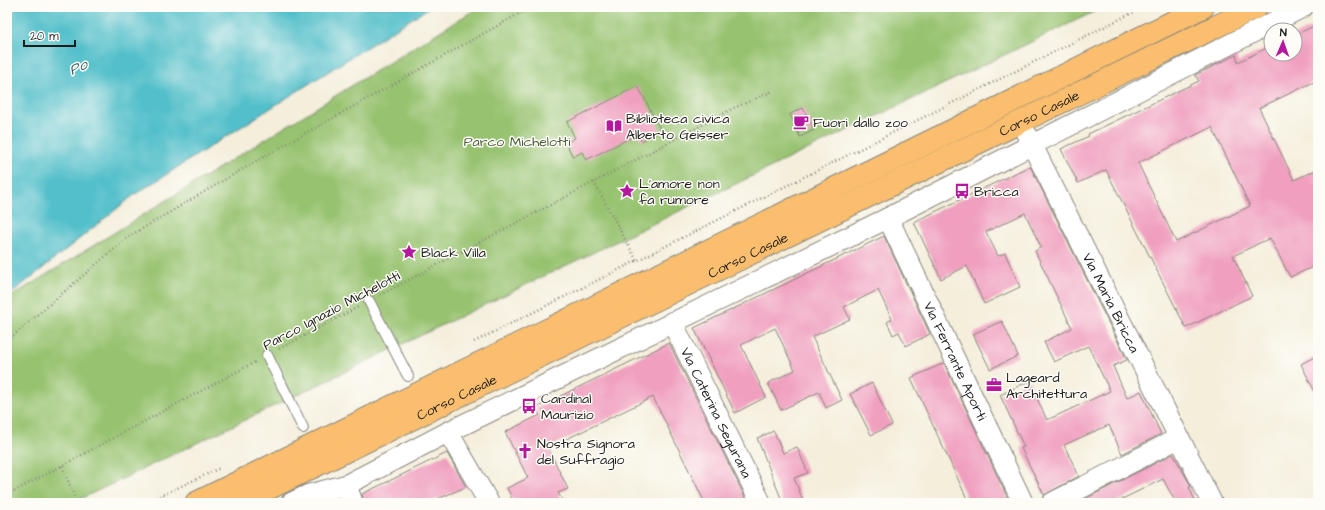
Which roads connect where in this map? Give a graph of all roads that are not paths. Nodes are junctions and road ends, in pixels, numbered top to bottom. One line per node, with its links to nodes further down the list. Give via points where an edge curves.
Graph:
1 (1203, 7): 4 (main road, Corso Casale)
2 (1256, 7): 5 (main road, Corso Casale)
3 (1303, 7): 6 (street, Corso Casale)
4 (1009, 102): 5 (street, Via Maria Bricca); 17 (main road, Corso Casale)
5 (1020, 122): 6 (street, Via Maria Bricca); 15 (main road, Corso Casale)
6 (1032, 145): 7 (street, Corso Casale); 14 (street, Via Maria Bricca)
7 (888, 218): 9 (street, Corso Casale); 22 (street, Via Ferrante Aporti)
8 (369, 301): 11 (lane)
9 (672, 322): 13 (street, Corso Casale); 21 (street, Via Caterina Segurana)
10 (267, 355): 12 (lane)
11 (408, 376)
12 (303, 428)
13 (448, 432): 16 (street, Corso Casale); 20 (street)
14 (1179, 438): 23 (street); 24 (street, Via Maria Bricca)
15 (283, 482): 16 (street); 18 (main road, Corso Casale)
16 (349, 494): 19 (street, Corso Casale, via 308,495)
17 (196, 503)
18 (239, 503)
19 (291, 503)
20 (489, 503)
21 (760, 503)
22 (1023, 503)
23 (1052, 503)
24 (1212, 503)

